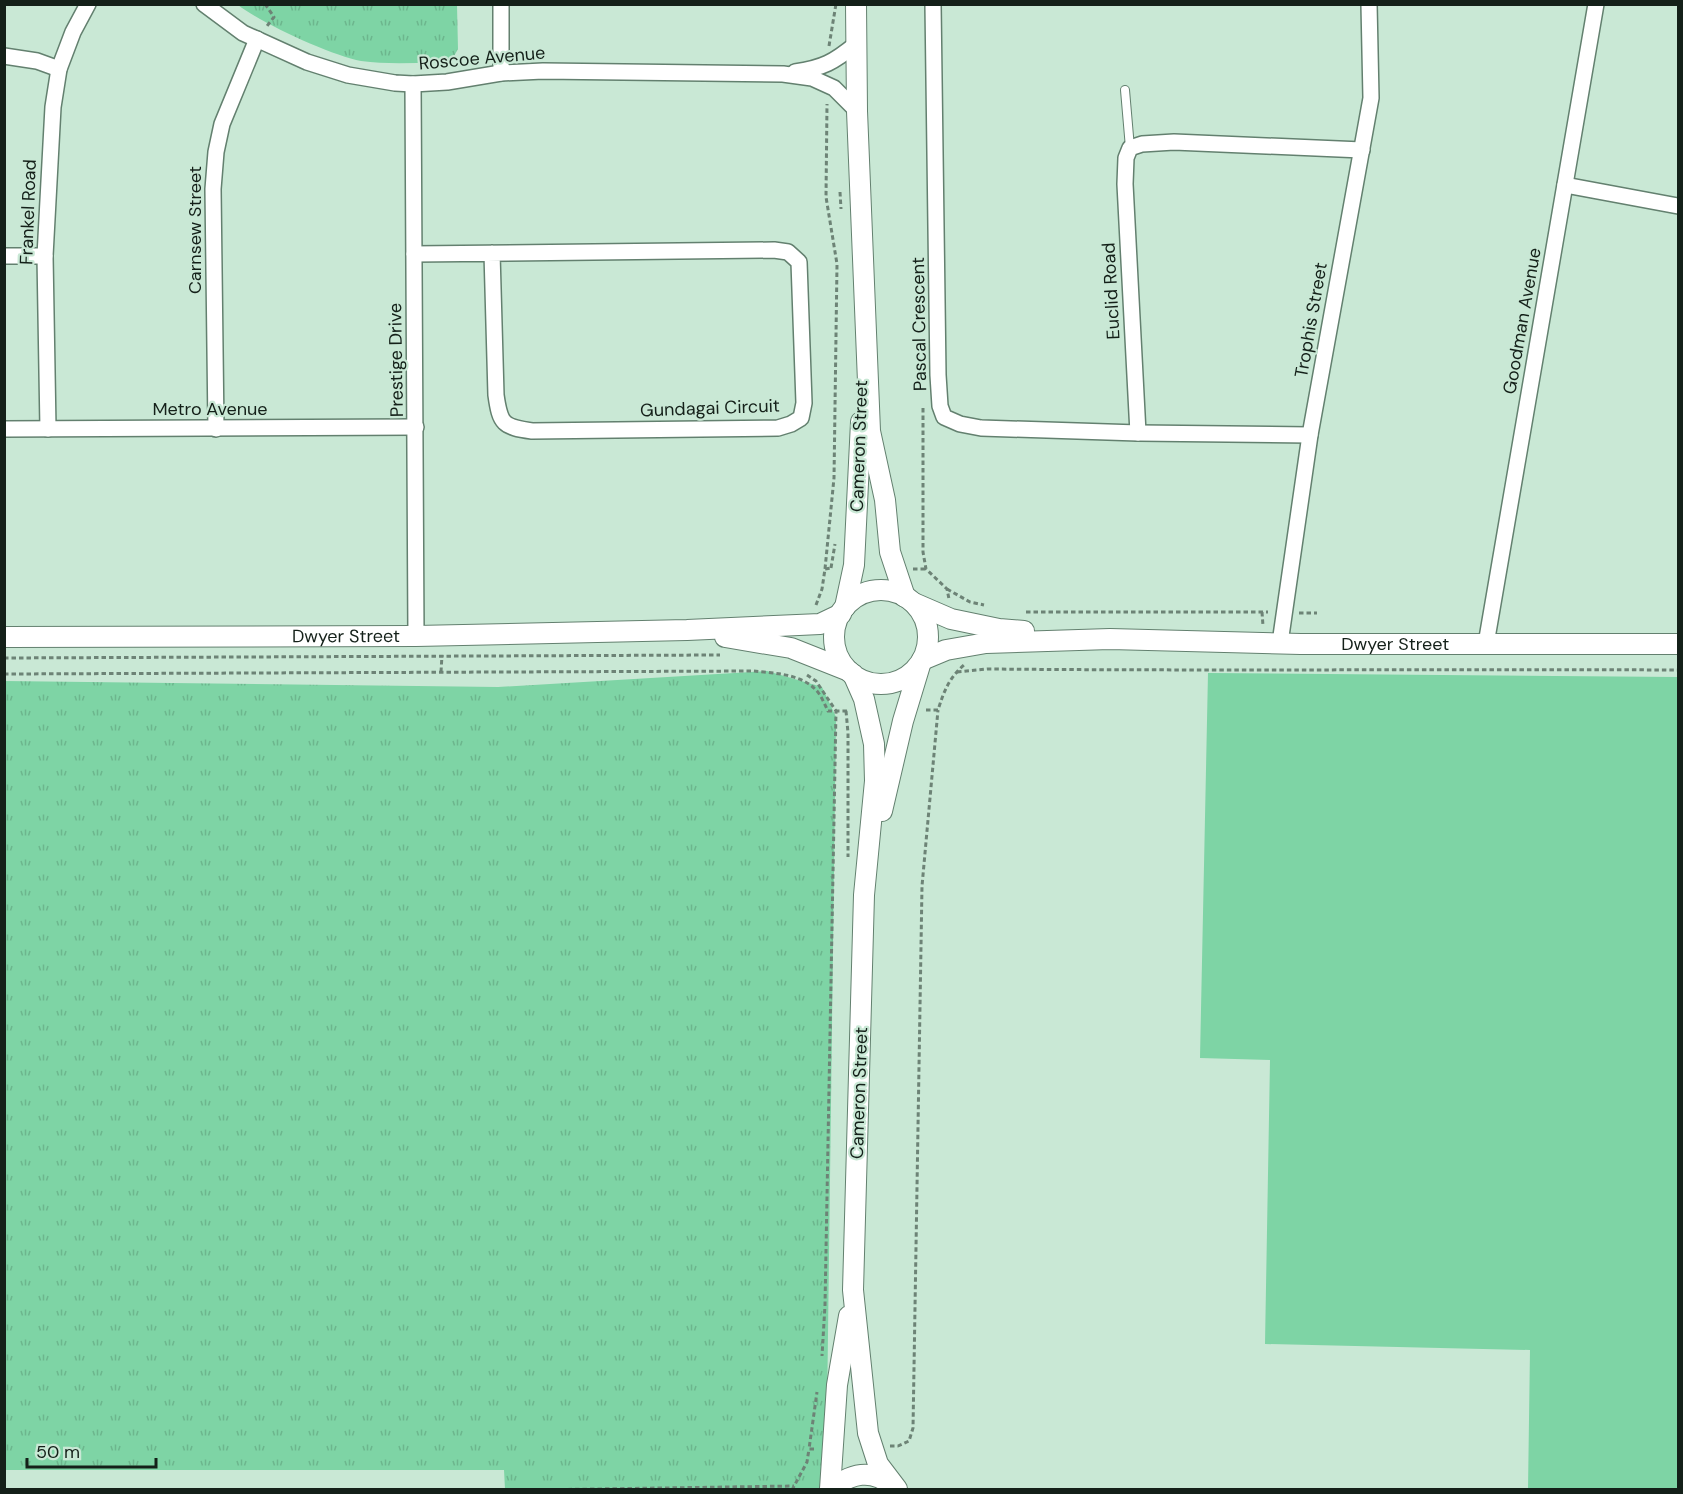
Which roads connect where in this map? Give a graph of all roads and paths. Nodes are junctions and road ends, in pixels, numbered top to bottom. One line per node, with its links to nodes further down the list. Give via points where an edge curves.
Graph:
1 (88, 4): 14 (street, Frankel Road)
2 (204, 4): 10 (street, Roscoe Avenue)
3 (265, 4): 10 (path, via 274,16)
4 (501, 4): 15 (street)
5 (836, 4): 13 (path)
6 (856, 4): 11 (street, Cameron Street)
7 (933, 4): 36 (street, Pascal Crescent, via 938,375 944,417 981,428)
8 (1369, 4): 22 (street, Trophis Street, via 1371,98)
9 (1596, 4): 24 (street, Goodman Avenue)
10 (256, 39): 17 (street, Roscoe Avenue, via 348,75); 35 (street, Carnsew Street, via 222,123 216,152)
11 (856, 44): 13 (street); 20 (street, Cameron Street)
12 (4, 56): 14 (street)
13 (828, 64): 16 (street)
14 (59, 69): 30 (street, Frankel Road, via 53,107)
15 (501, 73): 16 (street, Roscoe Avenue); 17 (street, Roscoe Avenue)
16 (783, 74): 18 (street, via 812,78)
17 (413, 84): 28 (street, Prestige Drive)
18 (828, 85): 20 (street); 40 (path, via 825,197 837,264 834,478)
19 (1125, 90): 21 (lane, Euclid Road)
20 (857, 111): 31 (street, Cameron Street)
21 (1131, 148): 22 (street, via 1174,142); 36 (street, Euclid Road, via 1126,158 1125,184)
22 (1362, 150): 37 (street, Trophis Street)
23 (840, 181): 26 (path)
24 (1565, 185): 25 (street); 53 (street, Goodman Avenue)
25 (1678, 206)
26 (842, 215)
27 (492, 253): 27 (street, Gundagai Circuit, via 788,252 799,262 804,403 801,418 778,428 532,431 508,425 499,417 496,395); 28 (street, Gundagai Circuit)
28 (414, 254): 32 (street, Prestige Drive)
29 (4, 256): 30 (street)
30 (45, 256): 34 (street, Frankel Road)
31 (866, 284): 42 (street, Cameron Street, via 870,431 891,552); 44 (street, Cameron Street, via 854,565)
32 (416, 427): 35 (street, Metro Avenue); 49 (street, Prestige Drive)
33 (4, 429): 34 (street, Metro Avenue)
34 (48, 429): 35 (street, Metro Avenue)
35 (216, 429)
36 (1138, 433): 37 (street, Pascal Crescent)
37 (1311, 435): 46 (street, Trophis Street)
38 (837, 533): 39 (path)
39 (831, 568)
40 (825, 569)
41 (947, 589): 43 (path)
42 (909, 600): 44 (street, via 887,591 867,592); 51 (street, Dwyer Street, via 951,620 999,629); 58 (street, via 928,630)
43 (988, 607)
44 (843, 611): 48 (street, Dwyer Street, via 820,624); 61 (street, via 834,638 836,651)
45 (1018, 612): 46 (path)
46 (1285, 612): 47 (path); 52 (street, Trophis Street)
47 (1317, 613)
48 (687, 630): 49 (street, Dwyer Street); 61 (street, Dwyer Street, via 790,648)
49 (416, 636): 50 (street, Dwyer Street)
50 (4, 637)
51 (1110, 639): 52 (street, Dwyer Street); 58 (street, Dwyer Street, via 986,643 946,650)
52 (1280, 643): 53 (street, Dwyer Street)
53 (1486, 644): 54 (street, Dwyer Street)
54 (1678, 645)
55 (724, 655): 56 (path)
56 (442, 656): 57 (path); 60 (path)
57 (4, 658)
58 (921, 662): 61 (street, via 912,673 889,684 864,681); 67 (street, Cameron Street, via 897,742)
59 (1678, 670): 62 (path, via 970,669)
60 (441, 672): 63 (path); 66 (path, via 781,673 803,681 816,690 828,711)
61 (851, 673): 67 (street, Cameron Street, via 864,699 874,744 875,781)
62 (955, 673)
63 (4, 674)
64 (804, 674): 66 (path, via 816,681)
65 (938, 710): 71 (path, via 922,886 913,1428 909,1441 898,1446)
66 (836, 711): 69 (path, via 826,1294)
67 (864, 896): 68 (street, Cameron Street)
68 (853, 1290): 71 (street, Cameron Street); 72 (street, Cameron Street, via 837,1385)
69 (820, 1367)
70 (817, 1390): 73 (path)
71 (873, 1447): 76 (street, Cameron Street, via 878,1464)
72 (832, 1448): 73 (path); 75 (street, Cameron Street)
73 (809, 1449): 74 (path, via 807,1462)
74 (793, 1487): 77 (path)
75 (830, 1489): 76 (street, via 856,1475 871,1475)
76 (897, 1489)
77 (530, 1490)

